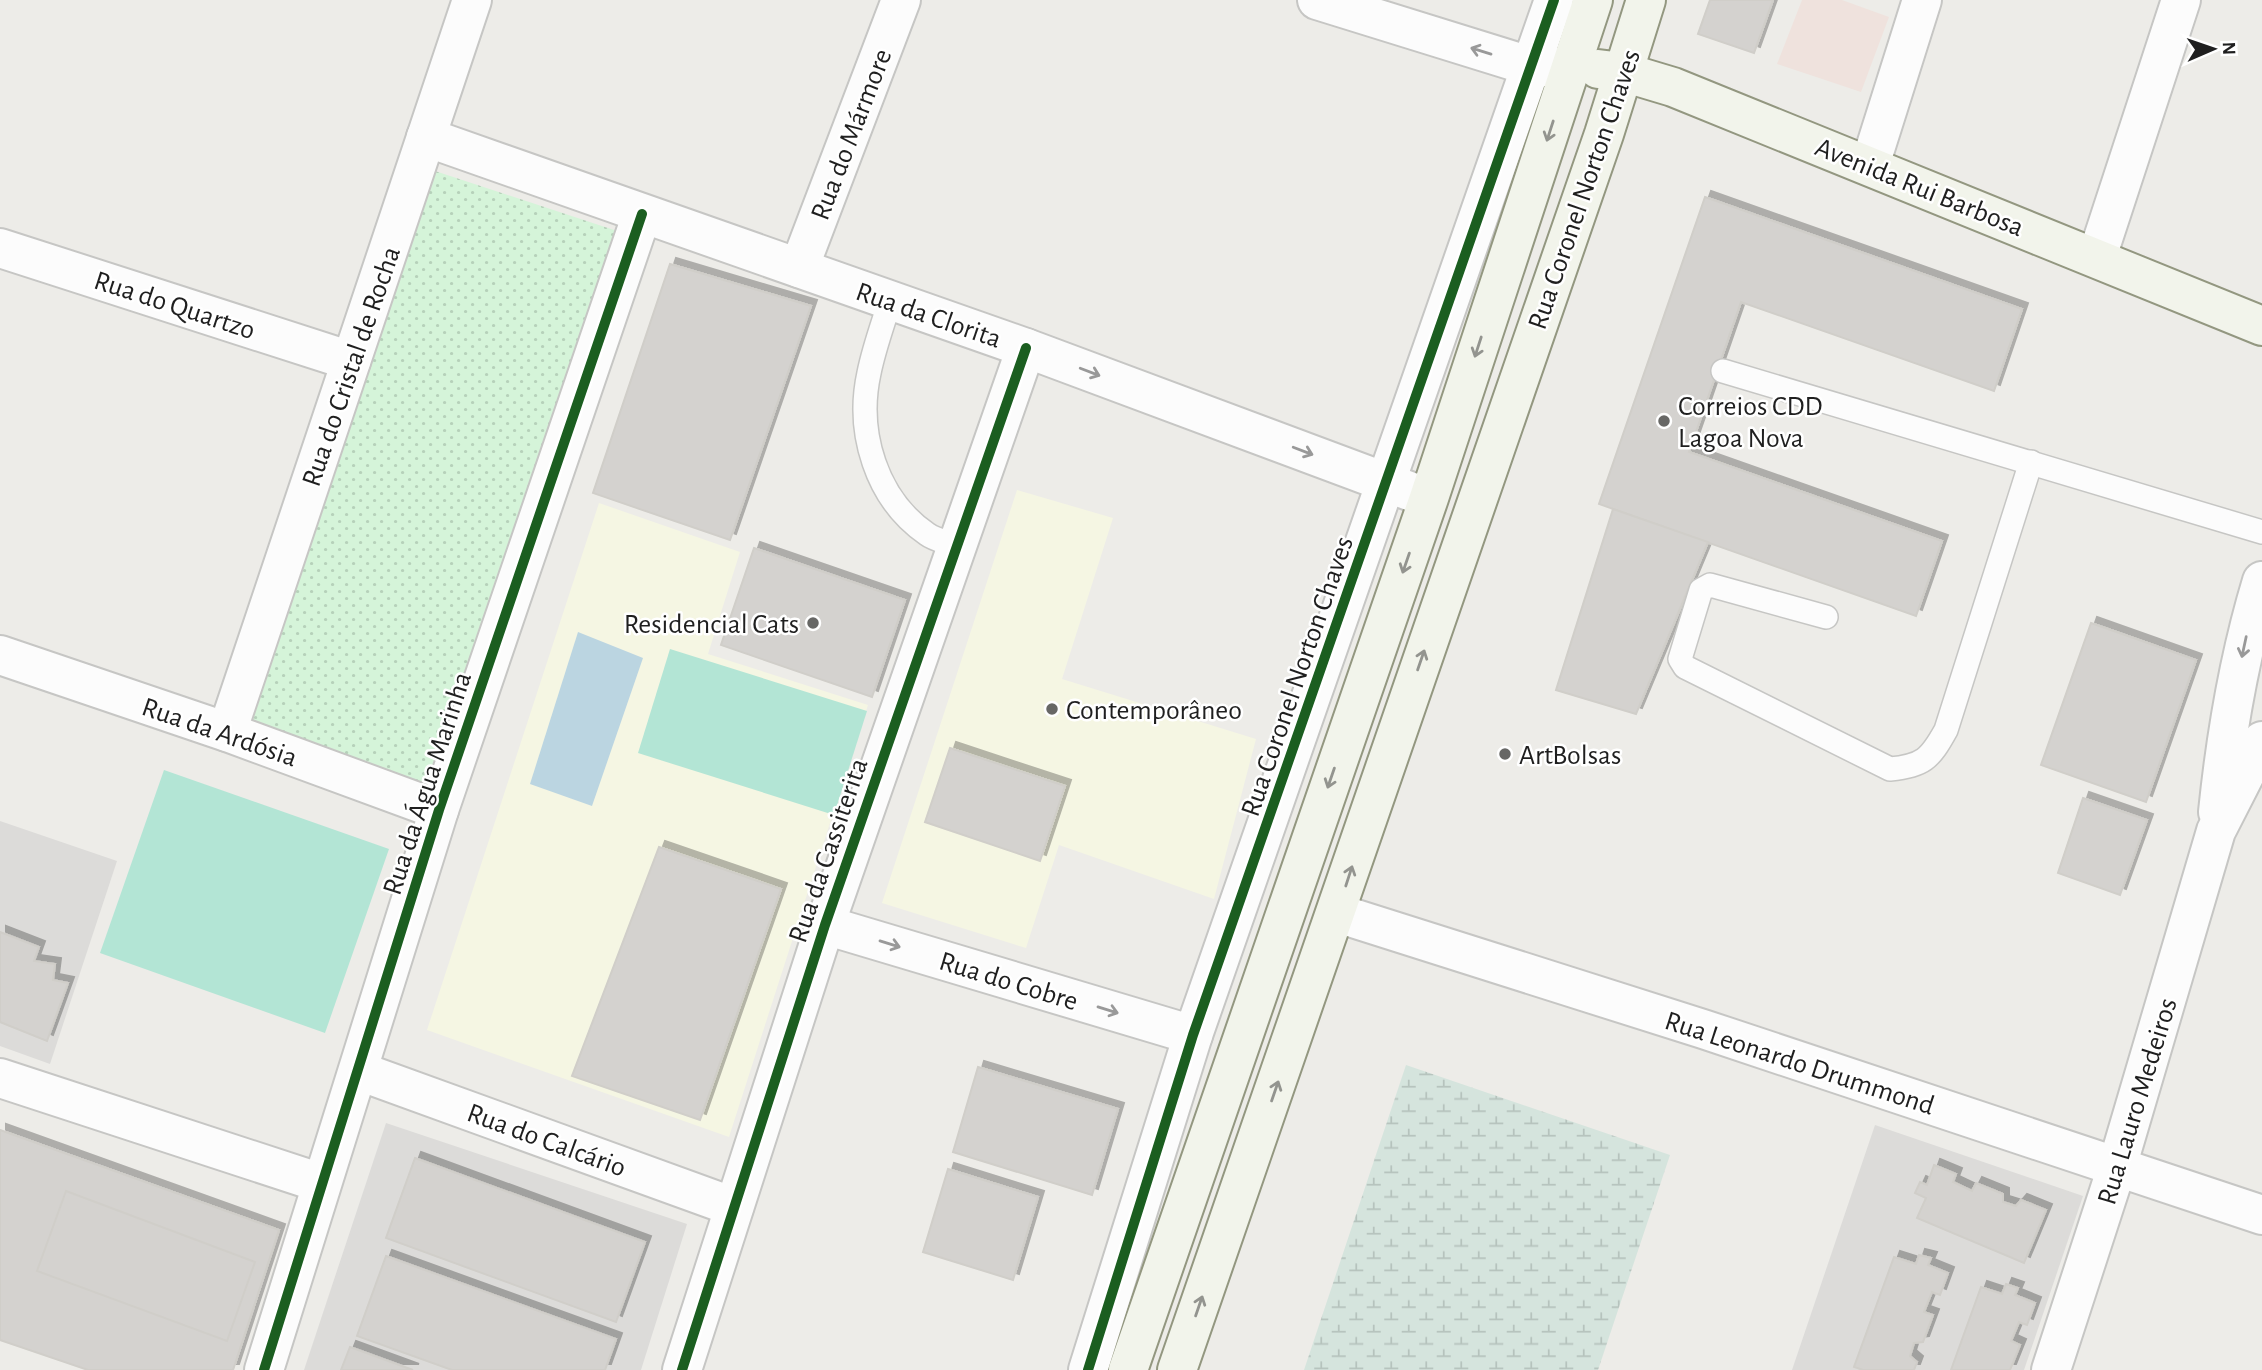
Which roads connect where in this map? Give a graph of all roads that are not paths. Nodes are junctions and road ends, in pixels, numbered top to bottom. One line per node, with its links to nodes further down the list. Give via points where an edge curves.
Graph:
1 (472, 0): 12 (street, Rua do Cristal de Rocha)
2 (901, 0): 17 (street, Rua do Mármore)
3 (1317, 0): 9 (street, one-way to 3)
4 (1554, 0): 9 (street, Rua Coronel Norton Chaves)
5 (1593, 0): 10 (main road, Rua Coronel Norton Chaves)
6 (1646, 0): 11 (main road, Rua Coronel Norton Chaves)
7 (1922, 0): 13 (street)
8 (2181, 0): 16 (street)
9 (1533, 67): 10 (street); 24 (street, Rua Coronel Norton Chaves)
10 (1572, 67): 11 (main road, Avenida Rui Barbosa); 25 (main road, Rua Coronel Norton Chaves, one-way to 25)
11 (1623, 72): 13 (main road, Avenida Rui Barbosa, via 1673,87); 34 (main road, Rua Coronel Norton Chaves, one-way to 11)
12 (426, 137): 14 (street, Rua da Clorita); 21 (street, Rua do Cristal de Rocha)
13 (1870, 165): 16 (main road, Avenida Rui Barbosa)
14 (642, 214): 17 (street, Rua da Clorita); 33 (street, Rua da Água Marinha)
15 (0, 247): 21 (street, Rua do Quartzo)
16 (2097, 257): 19 (main road, Avenida Rui Barbosa)
17 (799, 268): 18 (street, Rua da Clorita)
18 (890, 301): 20 (street, Rua da Clorita); 27 (lane, via 868,374 865,412 870,453 883,487 905,517 929,536)
19 (2262, 326)
20 (1026, 348): 24 (street, Rua da Clorita, one-way to 24); 27 (street, Rua da Cassiterita)
21 (351, 361): 31 (street, Rua do Cristal de Rocha)
22 (1723, 371): 23 (lane)
23 (2031, 462): 26 (lane); 29 (lane, via 1946,730 1934,751 1916,766 1890,769 1685,667 1680,659 1701,590 1710,585)
24 (1388, 483): 25 (street, Rua da Clorita); 36 (street, Rua Coronel Norton Chaves)
25 (1429, 498): 46 (main road, Rua Coronel Norton Chaves, one-way to 46)
26 (2262, 532)
27 (957, 546): 35 (street, Rua da Cassiterita)
28 (2262, 581): 32 (street, Rua Lauro Medeiros, one-way to 32, via 2250,620)
29 (1826, 617)
30 (0, 655): 31 (street, Rua da Ardósia)
31 (227, 732): 33 (street, Rua da Ardósia)
32 (2253, 742): 39 (street, Rua Lauro Medeiros, via 2217,831)
33 (439, 810): 37 (street, Rua da Água Marinha)
34 (1337, 913): 39 (street, Rua Leonardo Drummond); 47 (main road, Rua Coronel Norton Chaves, one-way to 34)
35 (825, 925): 36 (street, Rua do Cobre, one-way to 36); 41 (street, Rua da Cassiterita)
36 (1193, 1035): 45 (street, Rua Coronel Norton Chaves)
37 (359, 1071): 40 (street, Rua da Água Marinha); 41 (street, Rua do Calcário)
38 (0, 1078): 40 (street)
39 (2117, 1167): 42 (street, Rua Leonardo Drummond); 48 (street, Rua Lauro Medeiros)
40 (321, 1183): 43 (street, Rua da Água Marinha)
41 (734, 1207): 44 (street, Rua da Cassiterita)
42 (2262, 1214)
43 (264, 1370)
44 (682, 1370)
45 (1088, 1370)
46 (1128, 1370)
47 (1177, 1370)
48 (2051, 1370)

